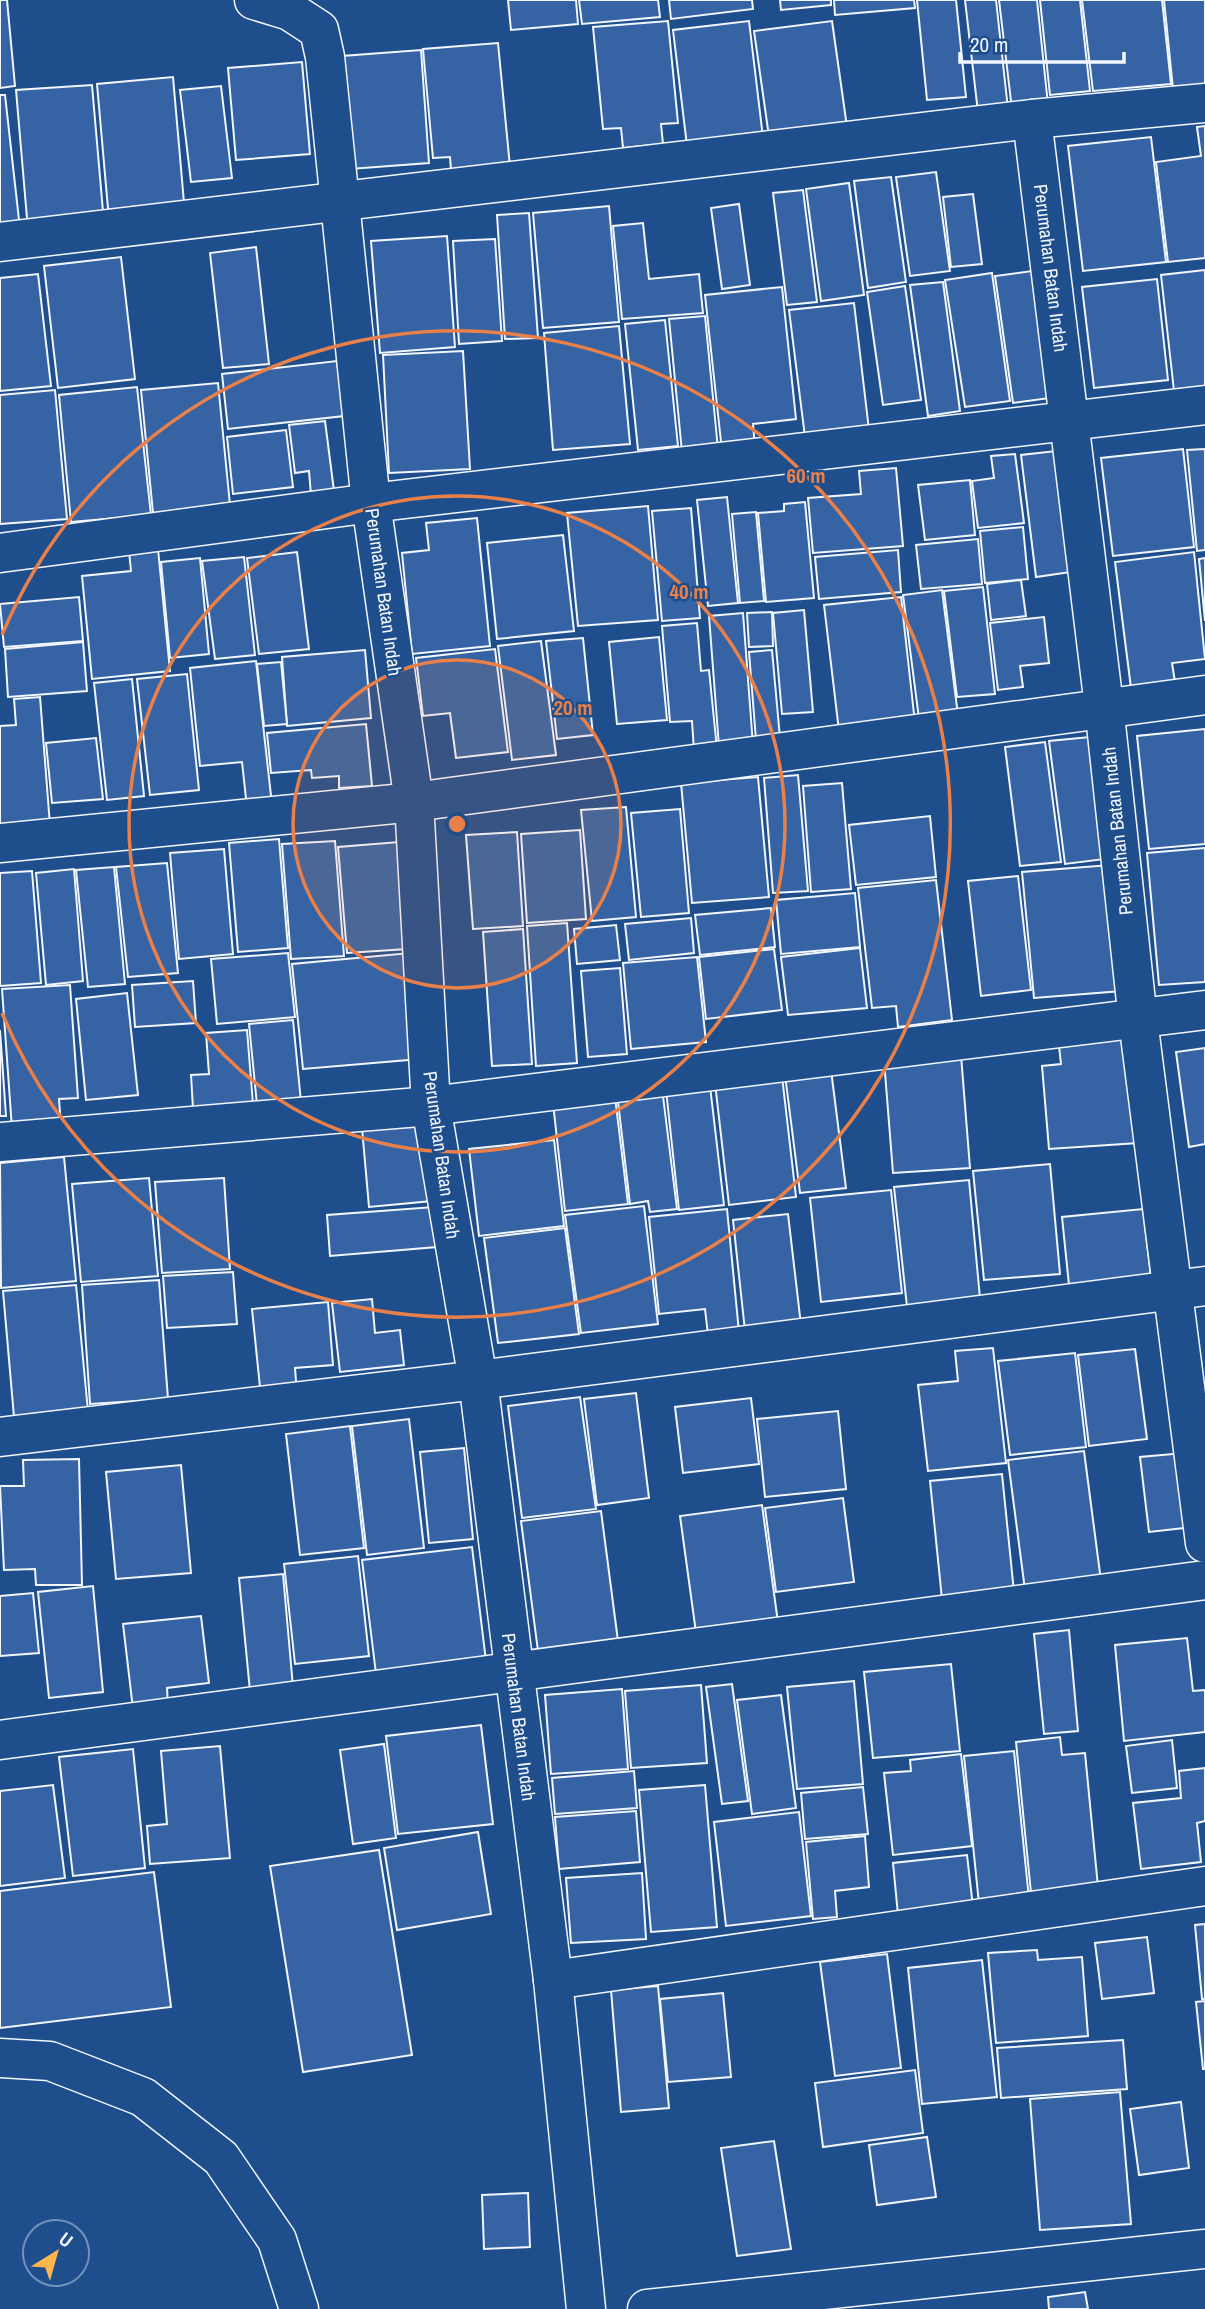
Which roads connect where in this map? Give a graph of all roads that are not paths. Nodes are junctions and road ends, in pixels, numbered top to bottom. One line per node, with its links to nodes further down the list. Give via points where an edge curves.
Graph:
1 (254, 0): 4 (street, Perumahan Batan Indah, via 290,11 319,30)
2 (1205, 103): 3 (street)
3 (1032, 119): 4 (street); 7 (street, Perumahan Batan Indah)
4 (339, 201): 5 (street); 8 (street, Perumahan Batan Indah)
5 (0, 242)
6 (1205, 405): 7 (street)
7 (1069, 420): 8 (street); 11 (street, Perumahan Batan Indah)
8 (371, 503): 9 (street); 12 (street, Perumahan Batan Indah)
9 (0, 553)
10 (1205, 695): 11 (street)
11 (1104, 706): 12 (street); 15 (street, Perumahan Batan Indah)
12 (414, 802): 13 (street); 16 (street, Perumahan Batan Indah)
13 (0, 843)
14 (1205, 1010): 15 (street)
15 (1138, 1020): 16 (street); 18 (street, Perumahan Batan Indah)
16 (431, 1106): 17 (street); 19 (street, Perumahan Batan Indah)
17 (0, 1142)
18 (1190, 1288): 19 (street); 21 (street, Perumahan Batan Indah)
19 (478, 1380): 20 (street); 23 (street, Perumahan Batan Indah)
20 (0, 1437)
21 (1205, 1543)
22 (1205, 1580): 23 (street)
23 (513, 1672): 24 (street); 26 (street, Perumahan Batan Indah)
24 (0, 1740)
25 (1205, 1886): 26 (street)
26 (553, 1980): 30 (street, Perumahan Batan Indah)
27 (0, 2058): 29 (street, via 50,2061 143,2097 221,2158 277,2240)
28 (1205, 2249): 31 (street)
29 (299, 2309)
30 (586, 2309)
31 (647, 2309)

